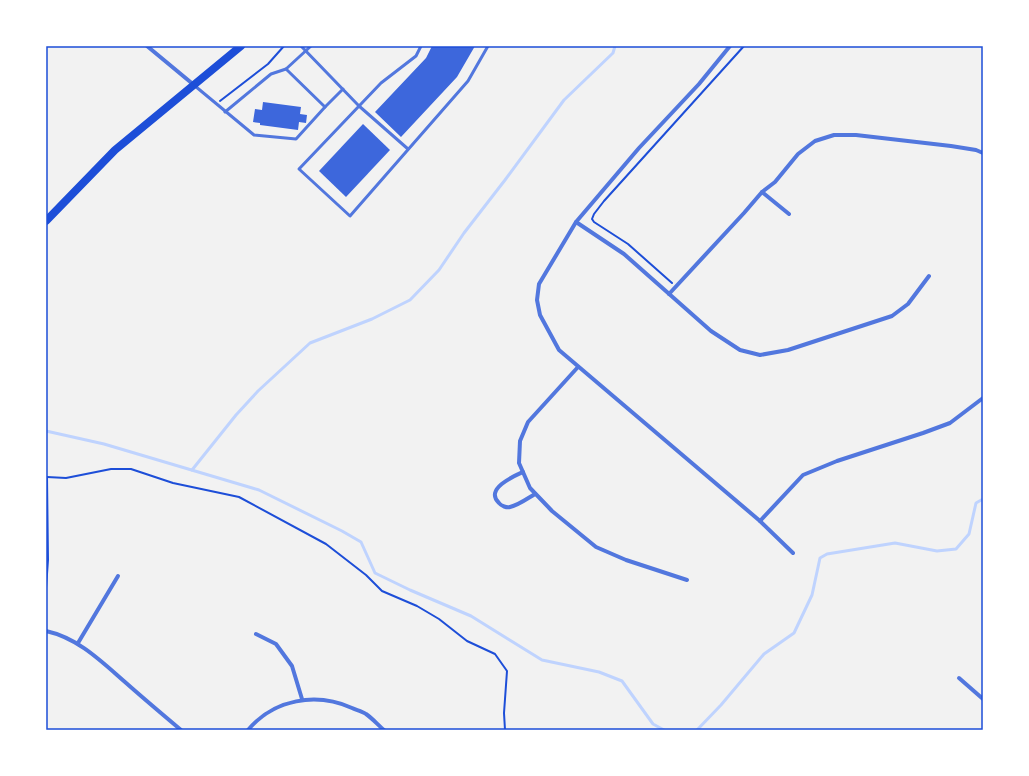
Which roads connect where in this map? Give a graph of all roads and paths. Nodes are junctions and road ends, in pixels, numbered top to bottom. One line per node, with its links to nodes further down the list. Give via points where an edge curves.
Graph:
1 (147, 46): 12 (street)
2 (241, 46): 12 (main road)
3 (284, 46): 14 (path, via 268,64)
4 (301, 46): 10 (lane)
5 (311, 46): 10 (lane)
6 (421, 46): 15 (lane, via 416,56 381,82)
7 (488, 46): 18 (lane, via 468,82)
8 (730, 46): 23 (street)
9 (744, 46): 25 (path, via 604,201 592,219 628,244)
10 (306, 51): 11 (lane); 13 (lane)
11 (286, 70): 16 (lane); 17 (lane, via 271,74)
12 (194, 85): 14 (lane); 22 (main road, via 115,150)
13 (343, 89): 15 (lane); 16 (lane)
14 (216, 104): 17 (lane)
15 (359, 106): 18 (lane); 18 (lane, via 299,169 350,216)
16 (325, 107): 17 (lane, via 296,138 254,135)
17 (225, 112)
18 (408, 149)
19 (983, 153): 20 (street, via 951,146 856,135 834,135 806,146 775,182)
20 (762, 192): 21 (street); 25 (street)
21 (789, 214)
22 (46, 221)
23 (576, 222): 26 (street, via 624,254); 27 (street, via 539,284 537,300 540,315 559,350)
24 (929, 276): 26 (street, via 908,304 892,316 788,350 760,355 740,350 711,332)
25 (676, 286): 26 (street)
26 (670, 294)
27 (578, 367): 29 (street, via 528,422 520,441 519,463); 32 (street)
28 (983, 398): 32 (street, via 950,423 803,475)
29 (523, 472): 31 (street); 31 (street, via 497,488 496,500 504,507 510,507)
30 (47, 477): 36 (path); 46 (path, via 66,478 111,469 131,470 173,483 239,497 326,544 382,591 417,606 467,641 495,654 507,671)
31 (535, 494): 35 (street, via 596,547)
32 (760, 521): 33 (street)
33 (793, 553)
34 (118, 576): 39 (street)
35 (687, 580)
36 (46, 588)
37 (46, 631): 39 (street)
38 (256, 634): 42 (street, via 276,644 292,666)
39 (78, 643): 43 (street)
40 (960, 678): 41 (street)
41 (983, 699)
42 (302, 700): 44 (street, via 274,709); 45 (street, via 316,699 340,703 365,713)
43 (181, 730)
44 (248, 730)
45 (384, 730)
46 (505, 730)

